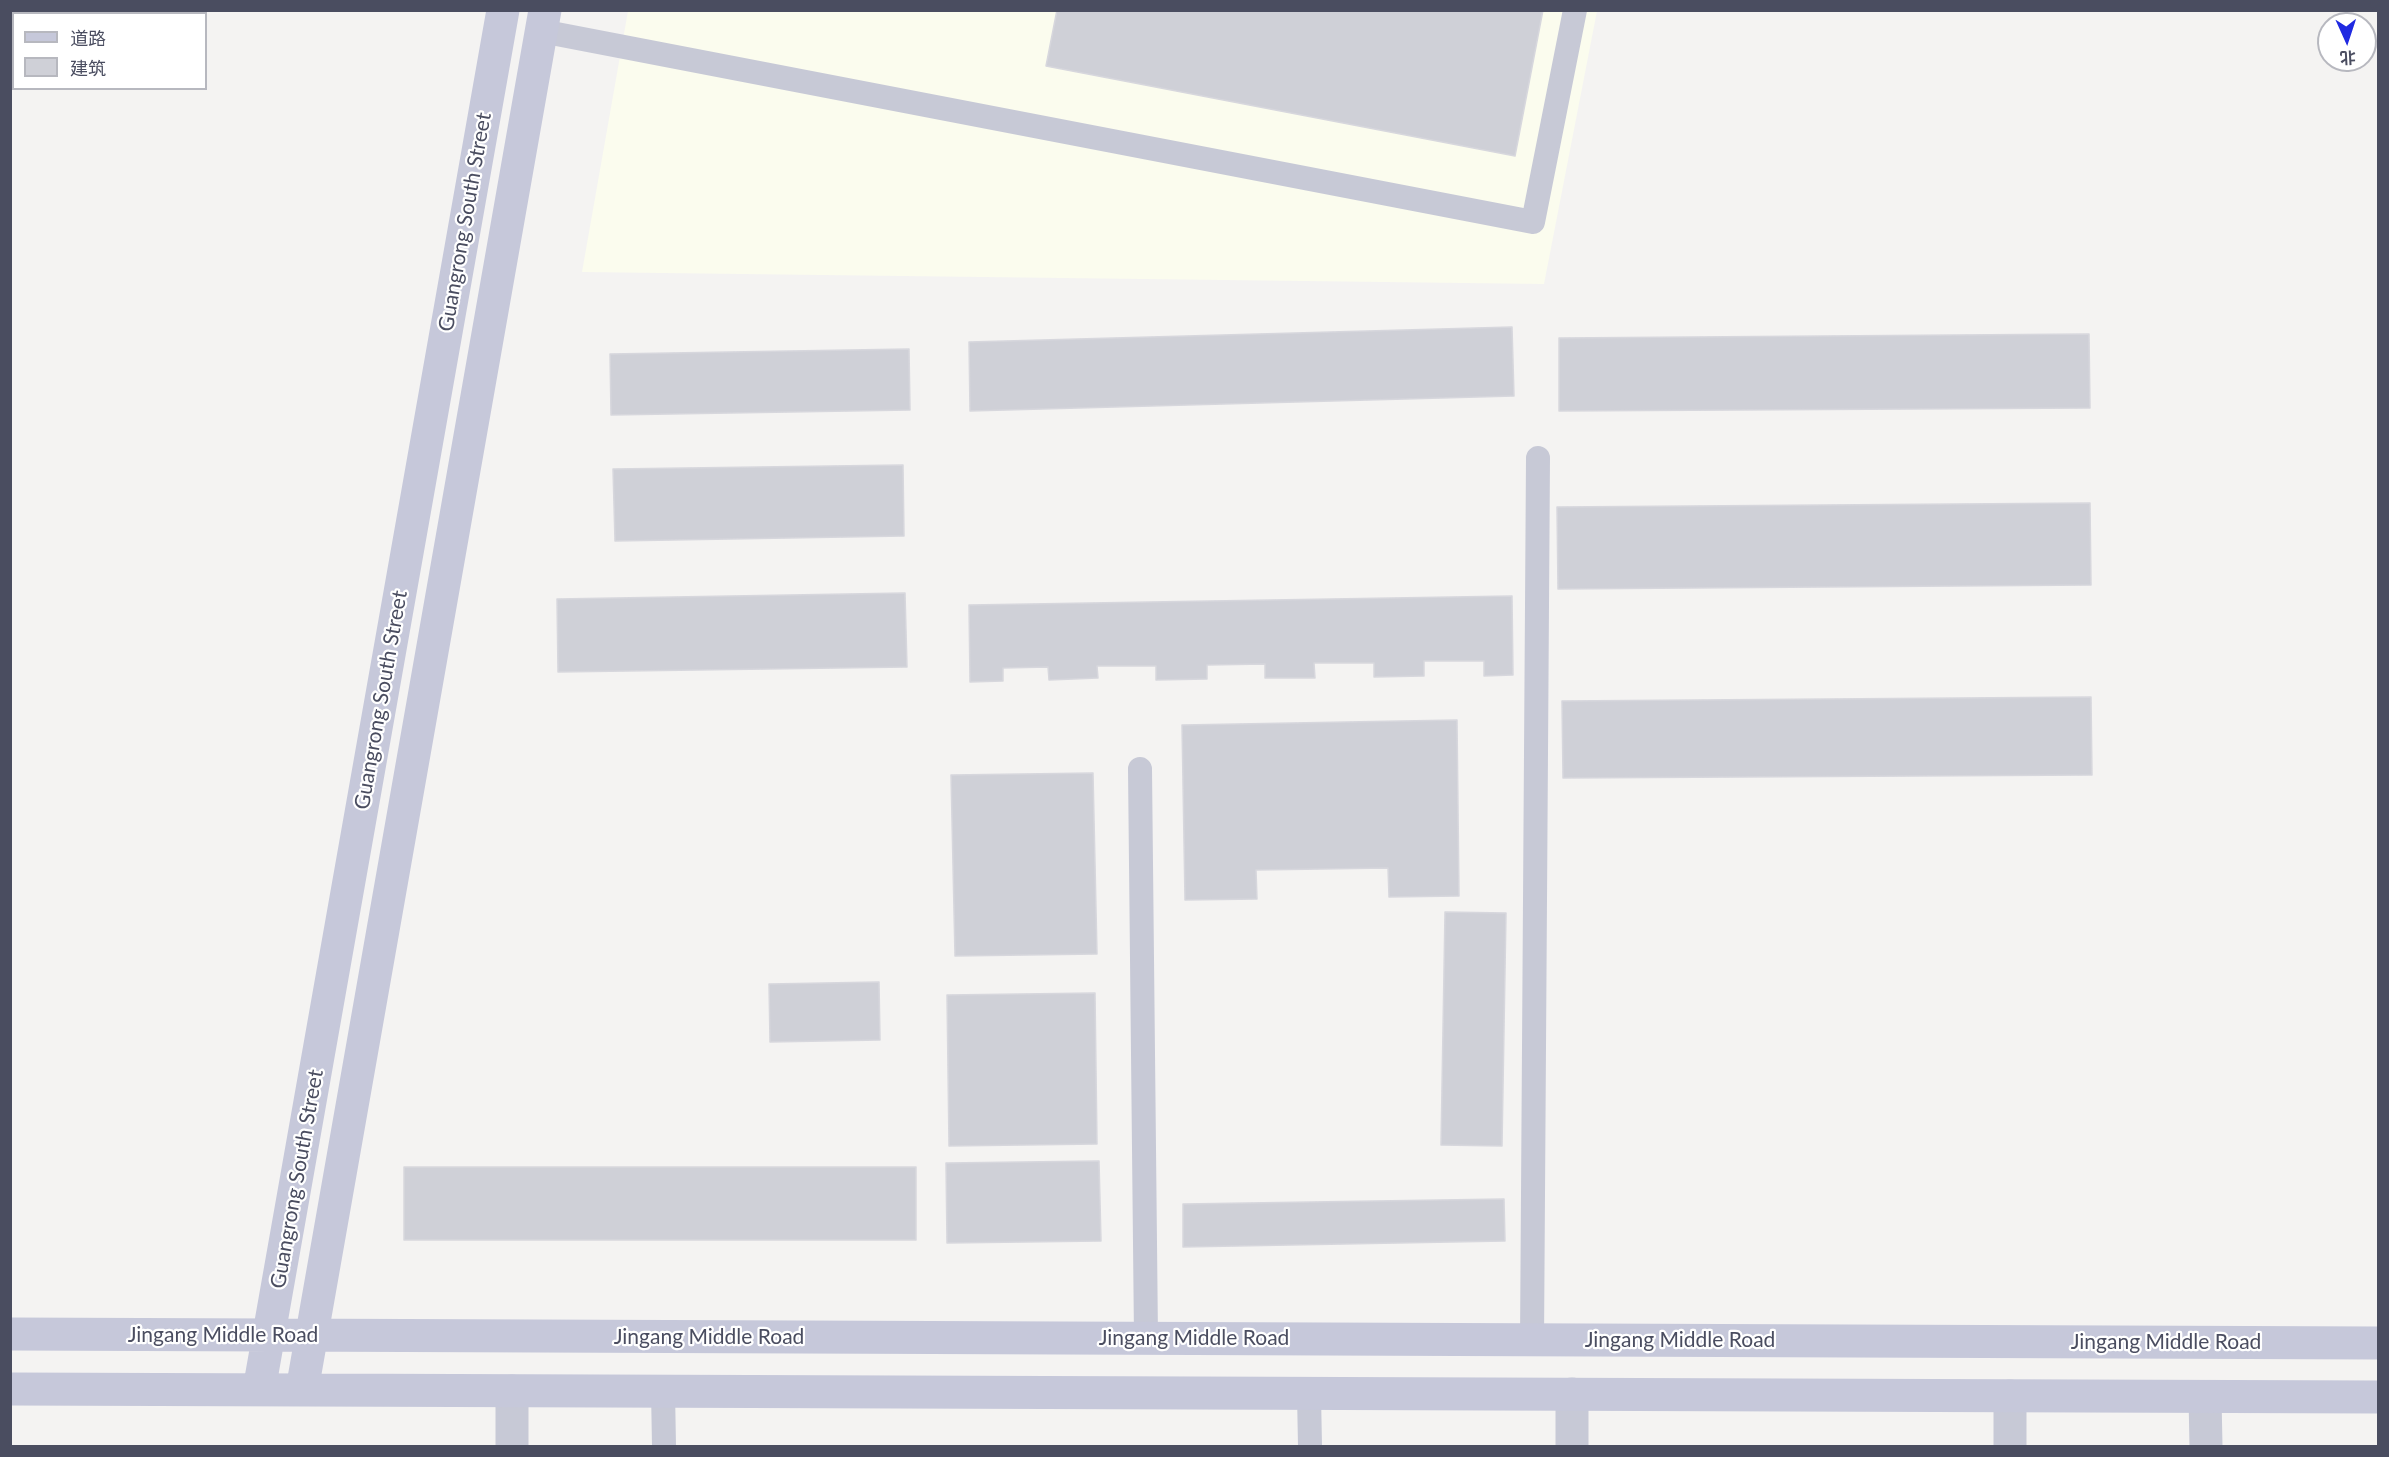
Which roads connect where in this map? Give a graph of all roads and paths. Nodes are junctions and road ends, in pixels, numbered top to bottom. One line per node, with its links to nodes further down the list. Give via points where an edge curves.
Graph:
1 (503, 10): 7 (street, Guangrong South Street)
2 (1575, 10): 3 (lane, via 1533,222)
3 (543, 21): 8 (street, Guangrong South Street)
4 (1538, 458): 10 (lane)
5 (1140, 769): 9 (lane)
6 (10, 1334): 7 (street, Jingang Middle Road)
7 (269, 1335): 8 (street, Jingang Middle Road); 13 (street, Guangrong South Street)
8 (312, 1335): 9 (street, Jingang Middle Road); 14 (street, Guangrong South Street)
9 (1146, 1338): 10 (street, Jingang Middle Road)
10 (1532, 1340): 11 (street, Jingang Middle Road)
11 (2379, 1342)
12 (10, 1389): 13 (street)
13 (260, 1390): 14 (street)
14 (302, 1390): 15 (street)
15 (512, 1391): 16 (street); 22 (street)
16 (663, 1391): 17 (street); 23 (lane)
17 (1309, 1394): 18 (street); 24 (lane)
18 (1572, 1394): 19 (street); 25 (street)
19 (2010, 1396): 20 (street); 26 (street)
20 (2205, 1397): 21 (street); 27 (street)
21 (2379, 1397)
22 (512, 1446)
23 (664, 1446)
24 (1310, 1446)
25 (1572, 1446)
26 (2010, 1446)
27 (2206, 1446)

